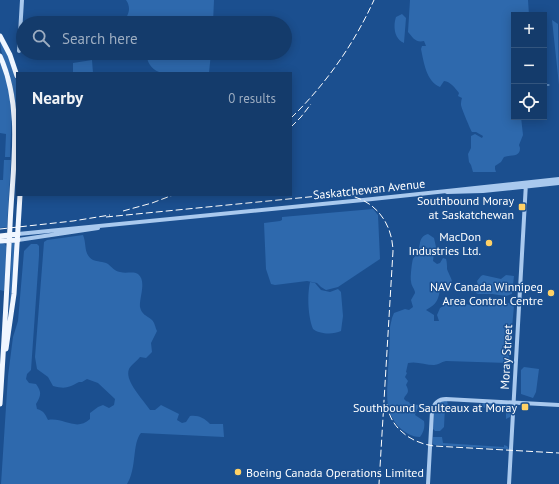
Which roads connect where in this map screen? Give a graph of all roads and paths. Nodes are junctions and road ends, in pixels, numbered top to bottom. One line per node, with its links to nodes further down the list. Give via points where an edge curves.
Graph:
1 (22, 0): 2 (street)
2 (21, 16)
3 (0, 36): 5 (main road)
4 (0, 56): 11 (main road, via 9,81 14,112)
5 (16, 73)
6 (559, 179): 8 (street, Saskatchewan Avenue)
7 (559, 184): 8 (street, Saskatchewan Avenue)
8 (526, 185): 12 (street, Saskatchewan Avenue, via 98,226); 15 (street, Moray Street)
9 (20, 196): 12 (main road)
10 (0, 236): 11 (main road, Saskatchewan Avenue)
11 (10, 237): 12 (main road, Saskatchewan Avenue); 13 (main road, Saskatchewan Avenue); 14 (main road)
12 (18, 237): 14 (main road, via 14,294)
13 (0, 241)
14 (2, 374): 16 (main road)
15 (513, 403): 17 (street); 18 (street, via 446,399 437,401 432,411); 19 (street, Moray Street)
16 (0, 404)
17 (559, 405)
18 (428, 484)
19 (509, 484)

